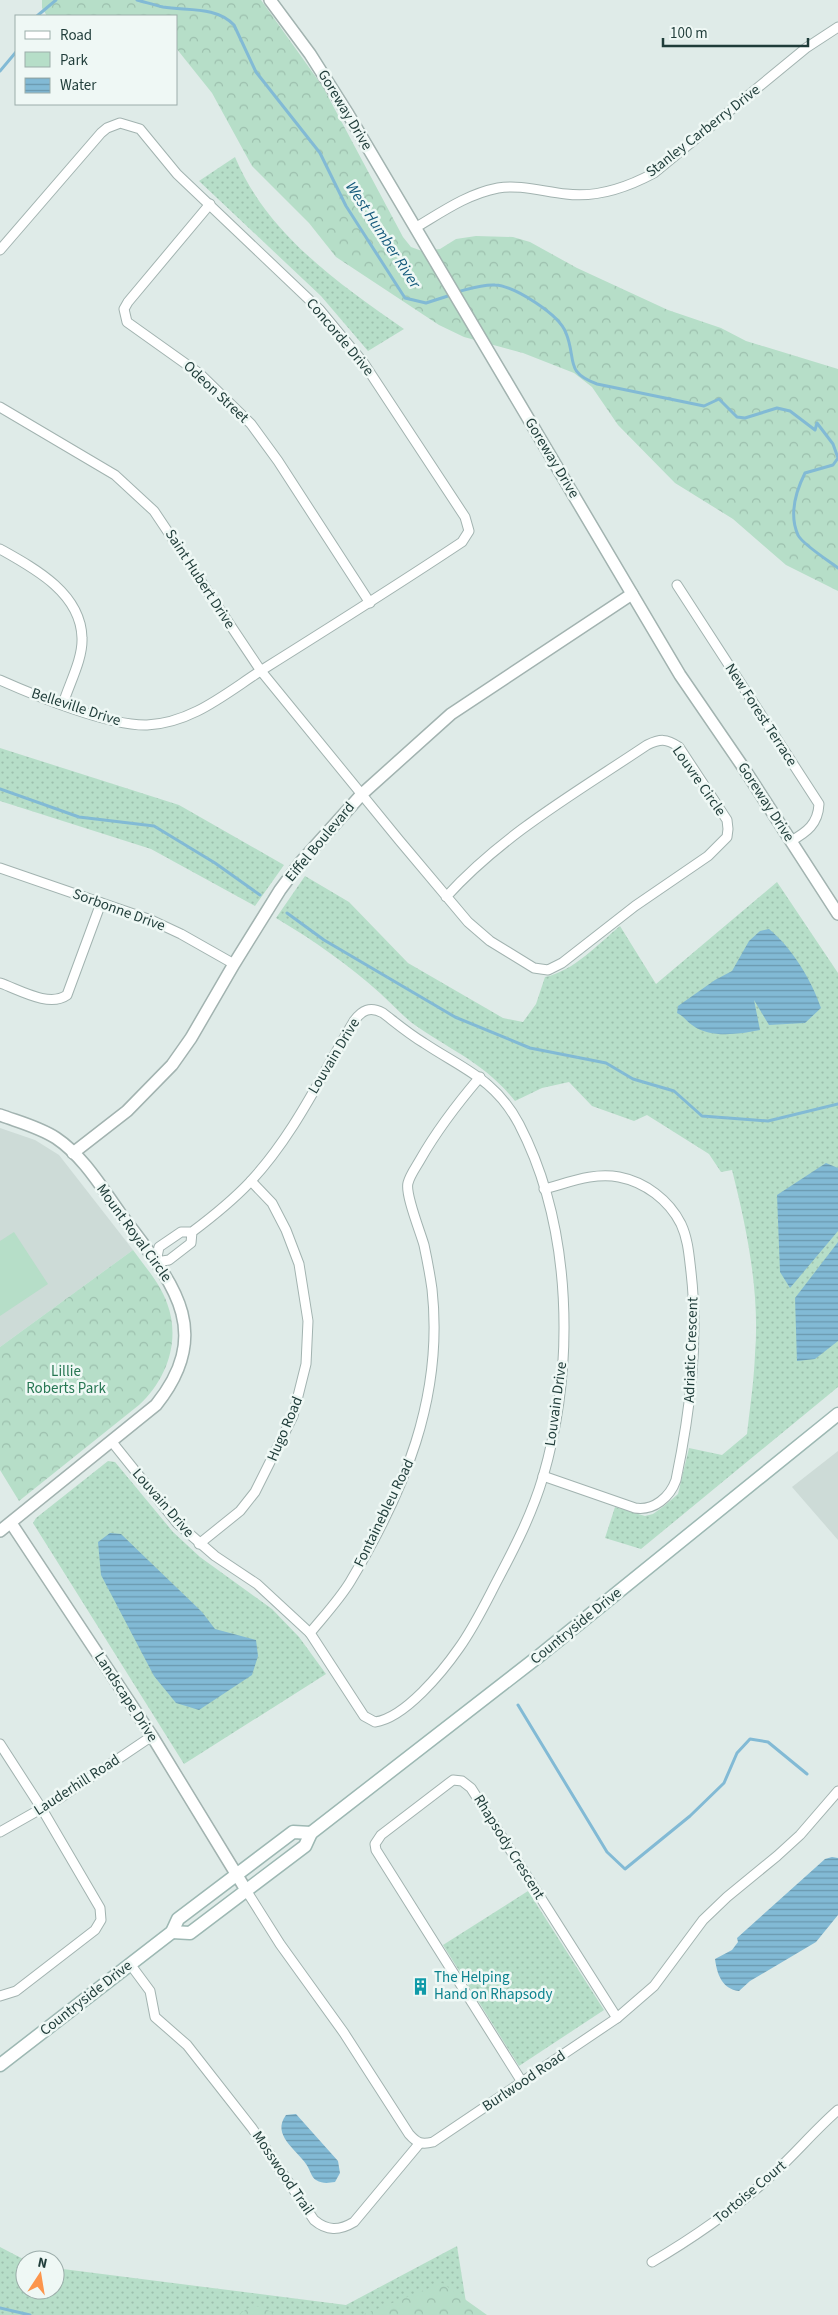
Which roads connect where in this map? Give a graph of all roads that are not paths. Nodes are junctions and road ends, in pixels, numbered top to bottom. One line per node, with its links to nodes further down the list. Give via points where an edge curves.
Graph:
1 (272, 1): 5 (street, Goreway Drive, via 310,54)
2 (838, 18): 3 (street, Stanley Carberry Drive)
3 (836, 27): 5 (street, Stanley Carberry Drive, via 654,173 635,183 603,192 569,195 499,188 465,198)
4 (210, 204): 6 (street, Concorde Drive, via 167,163 140,129 120,123 101,133); 11 (street, Odeon Street, via 128,302 124,309 126,322 200,374 251,424); 11 (street, Concorde Drive, via 320,310 363,362 468,522 469,531 462,542)
5 (415, 228): 10 (street, Goreway Drive)
6 (0, 250)
7 (0, 407): 12 (street, Saint Hubert Drive, via 115,475 144,500 163,522)
8 (0, 549): 14 (street, via 47,577 68,600 77,616 82,638 80,651)
9 (677, 585): 16 (street, New Forest Terrace, via 818,804 811,827)
10 (632, 594): 15 (street, Eiffel Boulevard, via 456,710); 16 (street, Goreway Drive, via 680,674)
11 (370, 603): 12 (street, Concorde Drive)
12 (260, 671): 14 (street, Belleville Drive, via 204,708 160,724 128,724); 15 (street, Saint Hubert Drive)
13 (0, 680): 14 (street, Belleville Drive)
14 (63, 704)
15 (362, 794): 18 (street, Louvre Circle); 21 (street, Eiffel Boulevard, via 300,863)
16 (791, 840): 20 (street, Goreway Drive)
17 (0, 868): 19 (street, Sorbonne Drive)
18 (446, 897): 18 (street, Louvre Circle, via 490,941 534,968 548,970 708,856 727,837 727,820 679,747 661,739 647,745 517,832)
19 (102, 903): 21 (street, Sorbonne Drive, via 165,926); 22 (street, via 67,995 48,1000)
20 (838, 914)
21 (234, 964): 25 (street, Eiffel Boulevard, via 172,1065 127,1111)
22 (0, 983)
23 (480, 1077): 26 (street, Louvain Drive, via 423,1043 383,1013 375,1009 362,1012 289,1132); 27 (street, Louvain Drive, via 497,1093 525,1136); 36 (street, Fontainebleu Road, via 442,1123 407,1187 424,1245 433,1308 431,1374 416,1445 393,1500 349,1584)
24 (0, 1115): 25 (street, Mount Royal Circle, via 41,1130)
25 (73, 1153): 29 (street, Mount Royal Circle)
26 (251, 1181): 28 (street, Louvain Drive, via 218,1213); 35 (street, Hugo Road, via 272,1204 299,1264 308,1321 306,1364 290,1424 255,1492 240,1511)
27 (544, 1189): 32 (street, Louvain Drive, via 558,1254 564,1330 559,1403); 32 (street, Adriatic Crescent, via 586,1177 618,1177 649,1189 668,1204 681,1224 689,1252 694,1345 690,1404 676,1480 673,1489 658,1503 644,1510)
28 (192, 1232): 29 (street, Louvain Drive, via 191,1243 169,1260); 29 (street, Louvain Drive, via 181,1232 159,1247)
29 (156, 1262): 31 (street, Mount Royal Circle, via 170,1280 180,1304 184,1341 180,1366 156,1405)
30 (838, 1414): 42 (main road, Countryside Drive, via 546,1650)
31 (112, 1442): 33 (street, Mount Royal Circle); 35 (street, Louvain Drive, via 163,1508)
32 (542, 1476): 36 (street, Louvain Drive, via 522,1532 468,1635 436,1680 390,1717 375,1722 364,1716)
33 (11, 1523): 34 (street, Mount Royal Circle); 37 (street, Landscape Drive)
34 (0, 1531)
35 (199, 1544): 36 (street, Louvain Drive, via 257,1584)
36 (310, 1634)
37 (152, 1736): 40 (street, Lauderhill Road); 43 (street, Landscape Drive)
38 (0, 1744): 40 (street)
39 (838, 1791): 48 (street, Burlwood Road, via 800,1835 703,1920 654,1986)
40 (42, 1809): 41 (street, Lauderhill Road); 47 (street, via 100,1908 101,1920 95,1930 16,1991)
41 (0, 1832)
42 (311, 1833): 43 (main road, Countryside Drive, via 293,1832); 44 (main road, Countryside Drive, via 305,1846)
43 (238, 1874): 44 (street, Landscape Drive); 45 (main road, Countryside Drive, via 178,1919)
44 (246, 1890): 45 (main road, Countryside Drive, via 190,1932); 52 (street, via 409,2134)
45 (172, 1932): 46 (main road, Countryside Drive)
46 (130, 1964): 49 (main road, Countryside Drive); 52 (street, Mosswood Trail, via 150,1991 155,2016 187,2045 252,2128 322,2227 344,2228 354,2222)
47 (0, 1996)
48 (617, 2018): 50 (street, Burlwood Road); 50 (street, Rhapsody Crescent, via 471,1788 462,1781 452,1780 381,1834 375,1844 376,1850)
49 (0, 2065)
50 (522, 2082): 52 (street, Burlwood Road, via 434,2142)
51 (838, 2110): 53 (street, Tortoise Court, via 730,2212)
52 (419, 2144)
53 (652, 2262)

